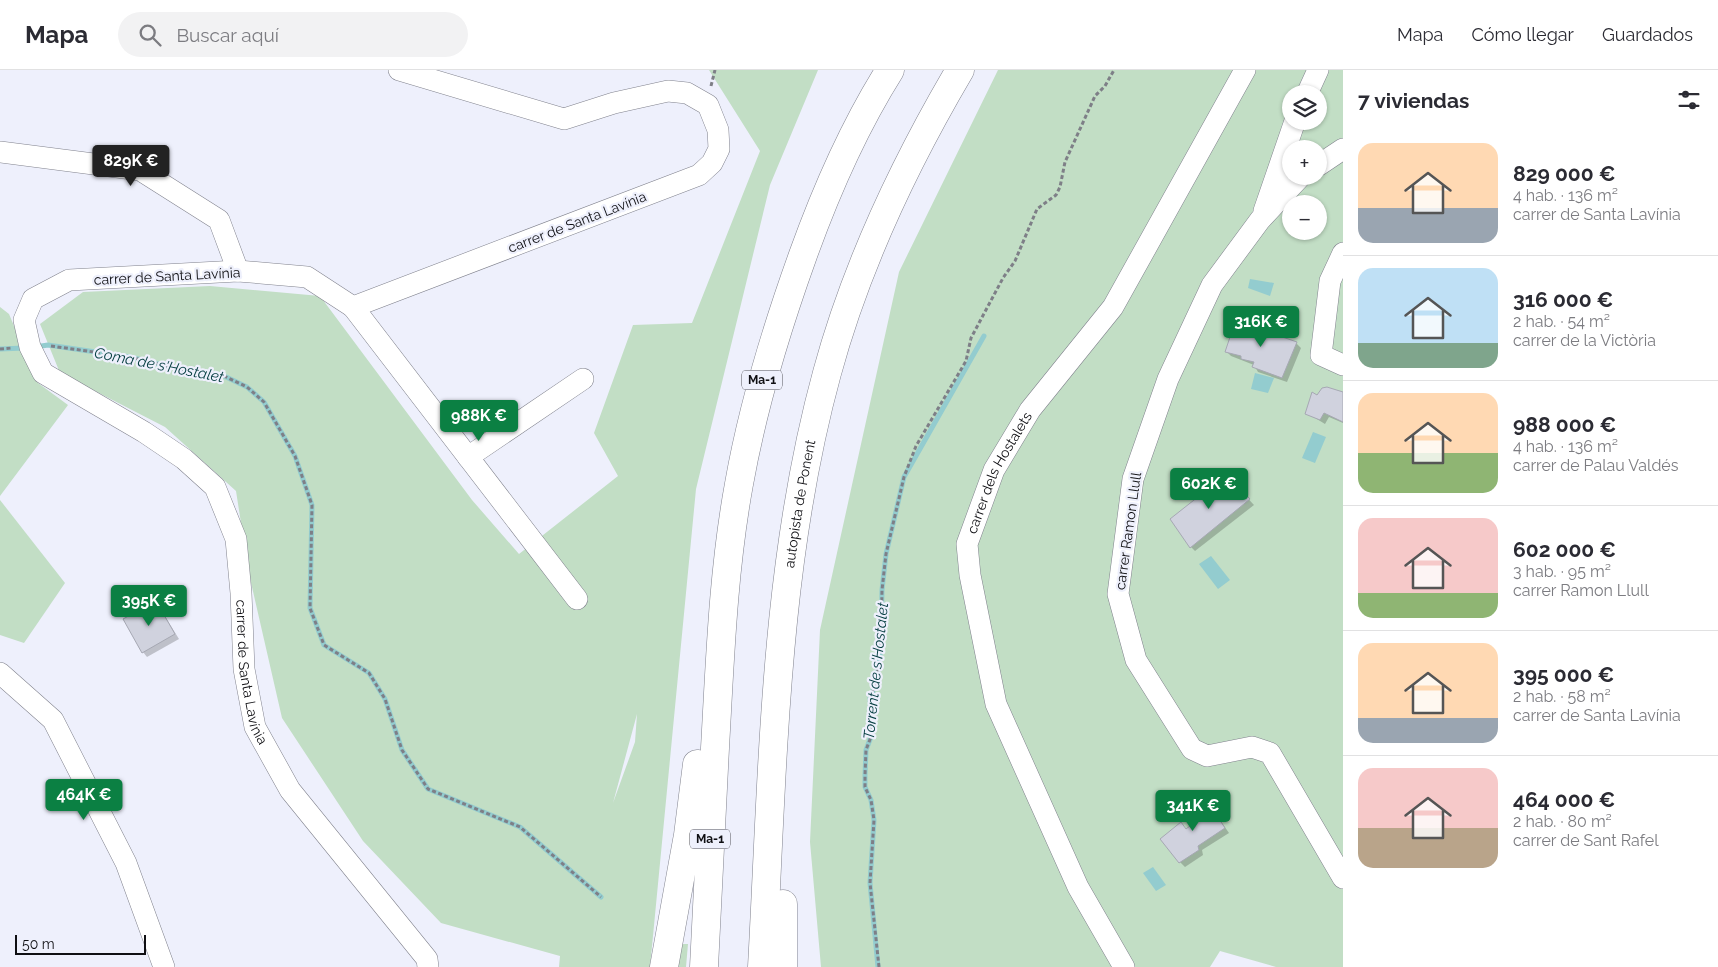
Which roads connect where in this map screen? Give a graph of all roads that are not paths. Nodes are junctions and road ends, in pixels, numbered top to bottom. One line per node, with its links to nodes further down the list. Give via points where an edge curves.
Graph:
1 (398, 70): 15 (street, carrer de Santa Lavínia, via 564,118 668,91 686,93 708,105 718,130 720,149 712,163 699,175)
2 (890, 70): 22 (highway, Ma-1, via 859,126 817,216 756,398 737,494 724,595)
3 (960, 70): 19 (highway, autopista de Ponent, via 900,178 863,267 827,372)
4 (1245, 70): 30 (street, carrer dels Hostalets, via 1113,307 1030,410 994,470 967,544 970,575 996,704 1078,887)
5 (1318, 70): 6 (street)
6 (1311, 85)
7 (1292, 130): 12 (street)
8 (1343, 149): 10 (street)
9 (0, 152): 14 (street, via 140,170 220,220)
10 (1327, 160)
11 (1293, 185): 12 (street, carrer Ramon Llull)
12 (1260, 220): 23 (street, carrer Ramon Llull, via 1212,285 1168,379 1133,479 1118,594 1136,660 1192,749 1207,756 1252,747 1270,753)
13 (1343, 253): 16 (street, via 1330,281 1321,355)
14 (238, 271): 15 (street, carrer de Santa Lavínia, via 307,277); 25 (street, carrer de Santa Lavínia, via 69,280 33,299 24,320 30,347 43,373 168,448 215,487 236,539 244,669 255,727 290,790 427,959)
15 (353, 306): 18 (street)
16 (1343, 365)
17 (583, 379): 18 (street)
18 (468, 457): 20 (street)
19 (803, 479): 28 (highway, autopista de Ponent, via 788,567 780,656); 29 (highway, via 808,535 796,636 789,752 783,876)
20 (577, 599)
21 (0, 673): 24 (street, via 53,720 126,863)
22 (716, 712): 26 (highway, via 698,751 688,835); 27 (highway, Ma-1)
23 (1343, 878)
24 (164, 967)
25 (428, 967)
26 (664, 967)
27 (704, 967)
28 (762, 967)
29 (783, 967)
30 (1124, 967)

